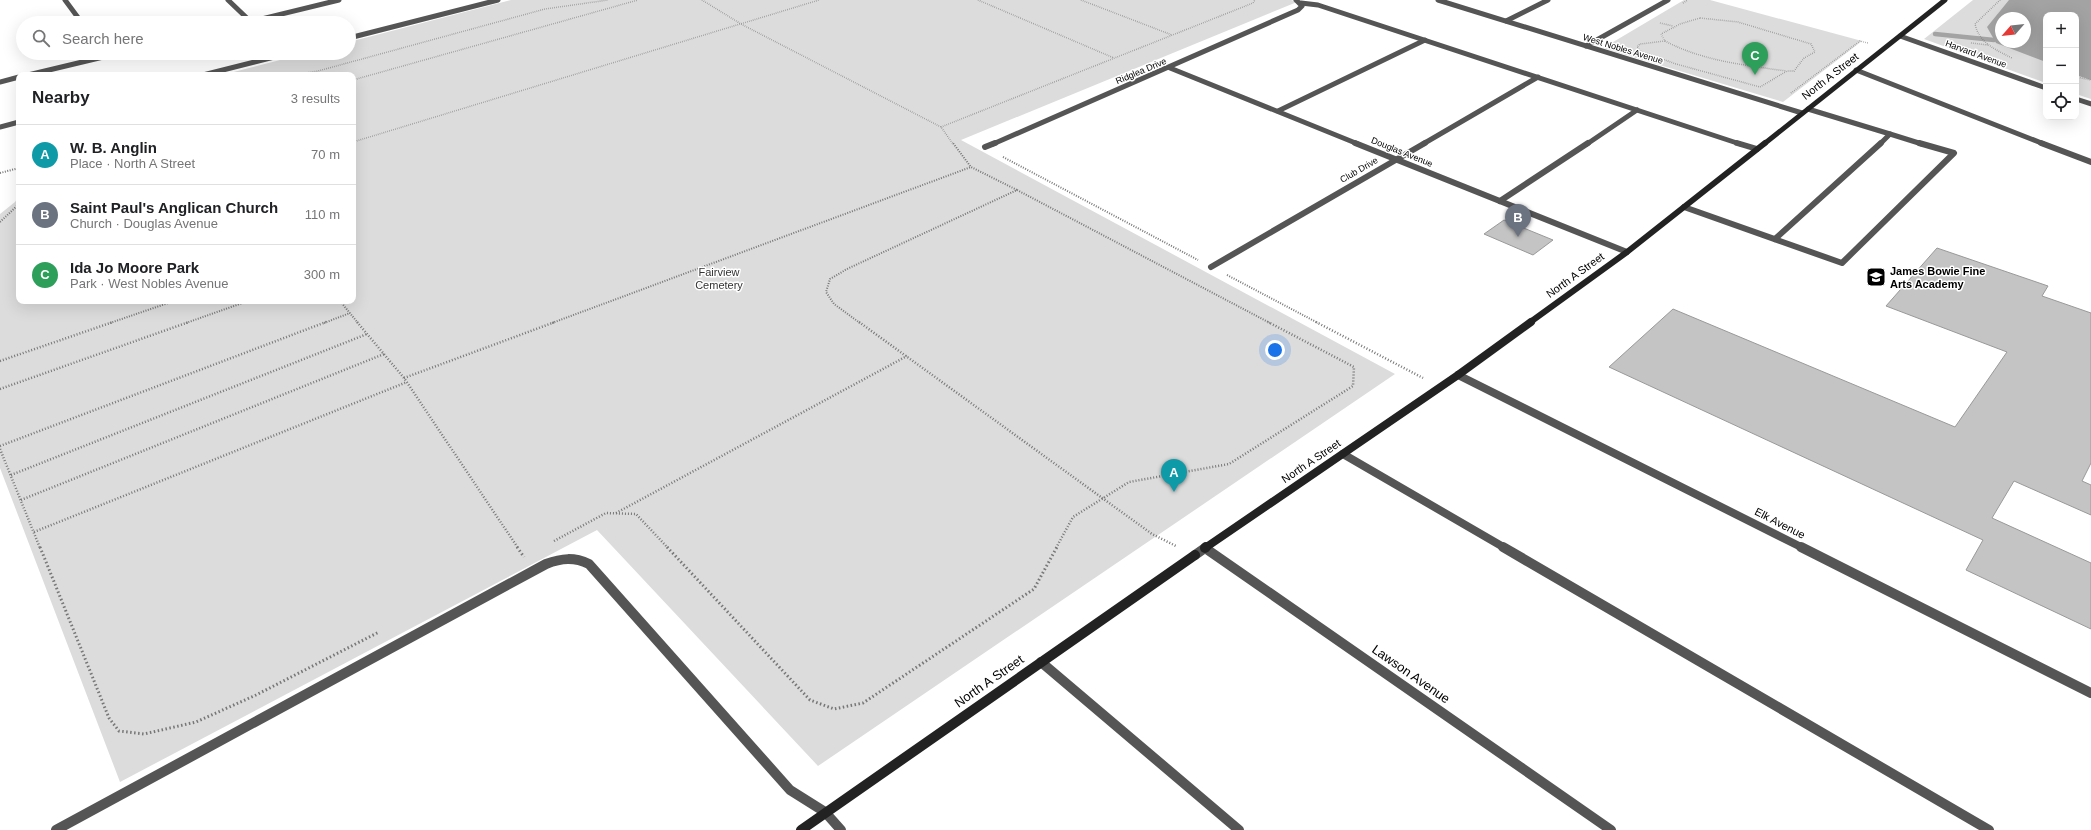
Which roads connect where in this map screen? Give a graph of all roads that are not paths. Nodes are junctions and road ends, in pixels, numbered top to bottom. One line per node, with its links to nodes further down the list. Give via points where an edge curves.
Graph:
1 (65, 0): 10 (street)
2 (228, 0): 11 (street)
3 (339, 0): 12 (street)
4 (498, 0): 14 (street)
5 (1438, 0): 13 (street, West Nobles Avenue)
6 (1548, 0): 13 (street)
7 (1668, 0): 17 (street)
8 (1946, 0): 15 (main road, North A Street)
9 (1300, 3): 16 (street, via 1318,5); 20 (street, Ridglea Drive, via 1298,10)
10 (77, 16)
11 (245, 16)
12 (275, 16)
13 (1506, 21): 17 (street, West Nobles Avenue)
14 (356, 36)
15 (1900, 36): 21 (main road, North A Street); 27 (street, Harvard Avenue)
16 (1425, 40): 24 (street); 31 (street)
17 (1586, 46): 32 (street, West Nobles Avenue)
18 (86, 60): 22 (street)
19 (262, 60): 23 (street)
20 (1170, 68): 31 (street, Douglas Avenue); 36 (street, Ridglea Drive)
21 (1856, 70): 32 (main road, North A Street); 39 (street)
22 (40, 72)
23 (215, 72)
24 (1538, 77): 30 (street); 38 (street, Club Drive)
25 (16, 78): 26 (street)
26 (0, 82)
27 (2043, 87)
28 (2079, 100): 29 (street)
29 (2091, 104)
30 (1637, 110): 37 (street); 40 (street)
31 (1278, 111): 38 (street, Douglas Avenue)
32 (1805, 111): 35 (street, West Nobles Avenue); 37 (main road, North A Street)
33 (16, 123): 34 (street)
34 (0, 127)
35 (1890, 134): 42 (street); 42 (street, West Nobles Avenue, via 1954,154 1842,263)
36 (985, 147)
37 (1757, 149): 41 (main road, North A Street)
38 (1396, 159): 40 (street, Douglas Avenue); 44 (street, Club Drive)
39 (2091, 162)
40 (1500, 201): 43 (street, Douglas Avenue)
41 (1684, 207): 42 (street); 43 (main road, North A Street)
42 (1775, 239)
43 (1627, 252): 45 (main road, North A Street)
44 (1211, 266)
45 (1458, 375): 46 (main road, North A Street); 50 (street, Elk Avenue)
46 (1343, 454): 47 (main road, North A Street); 57 (street)
47 (1204, 548): 48 (street); 56 (street, Lawson Avenue)
48 (1195, 555): 49 (main road, North A Street)
49 (1041, 662): 51 (main road, North A Street); 55 (street)
50 (2091, 693)
51 (825, 812): 52 (street, via 790,790 589,564 578,558 563,558 546,564); 53 (main road, North A Street); 54 (street)
52 (56, 830)
53 (801, 830)
54 (841, 830)
55 (1239, 830)
56 (1611, 830)
57 (1989, 830)

